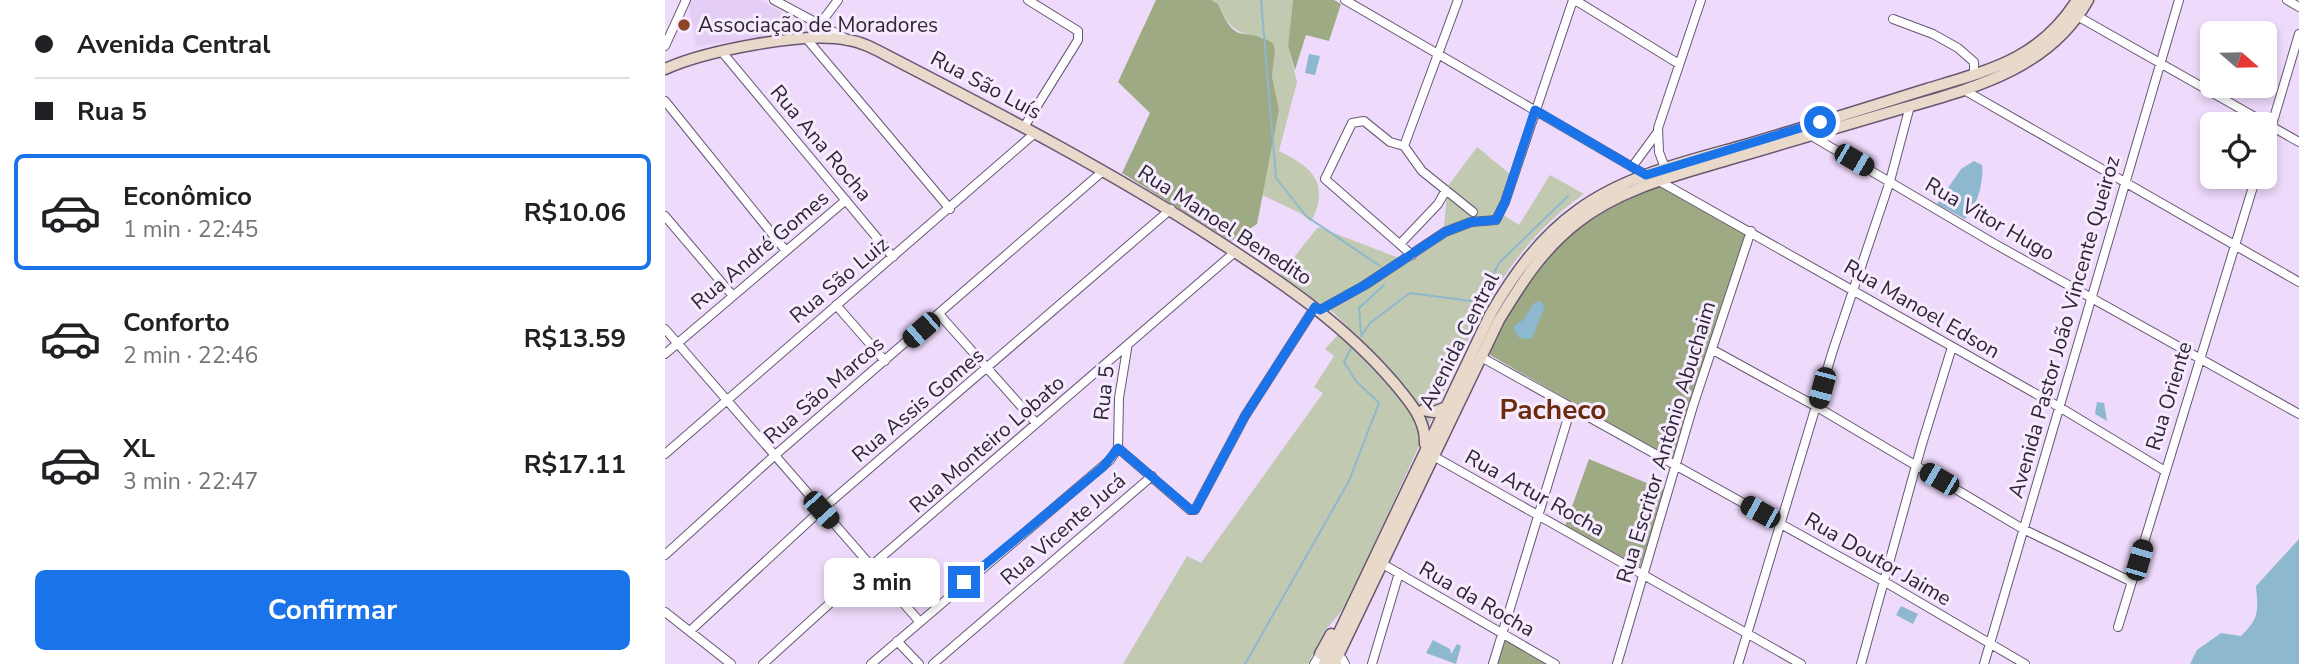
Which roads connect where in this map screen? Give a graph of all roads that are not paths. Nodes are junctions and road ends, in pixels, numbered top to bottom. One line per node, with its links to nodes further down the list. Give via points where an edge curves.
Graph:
1 (687, 0): 20 (street)
2 (774, 0): 16 (street, Rua São Luís)
3 (838, 0): 16 (street)
4 (1028, 0): 33 (street, via 1078,31 1075,48)
5 (1345, 0): 22 (street)
6 (1458, 0): 22 (street)
7 (1574, 0): 23 (street); 30 (street)
8 (1700, 0): 23 (street)
9 (2077, 0): 26 (main road, Avenida Central, via 2053,33 2032,50)
10 (2088, 0): 14 (main road, Avenida Central)
11 (2179, 0): 24 (street, Avenida Pastor João Vincente Queiroz)
12 (2287, 0): 13 (street)
13 (2299, 7)
14 (2079, 17): 24 (street); 27 (main road, Avenida Central, via 2054,45 2030,61)
15 (1893, 19): 26 (street, via 1958,48 1974,62)
16 (820, 24): 19 (street, Rua São Luís)
17 (2299, 34): 32 (street)
18 (806, 38): 19 (main road); 21 (main road); 50 (street)
19 (848, 40): 33 (main road, Rua São Luís)
20 (665, 46)
21 (722, 52): 25 (main road); 49 (street, Rua Ana Rocha)
22 (1437, 54): 30 (street); 39 (street)
23 (1679, 64): 36 (street)
24 (2160, 65): 31 (street); 46 (street, Avenida Pastor João Vincente Queiroz)
25 (665, 69)
26 (1974, 74): 41 (main road, Avenida Central)
27 (1964, 90): 29 (main road, Avenida Central); 46 (street)
28 (665, 100): 57 (street)
29 (1910, 106): 37 (main road, Avenida Central); 45 (street)
30 (1535, 110): 40 (street); 59 (street, via 1496,220 1471,222 1445,232)
31 (2247, 112)
32 (2275, 112)
33 (1024, 127): 35 (main road, Rua São Luís)
34 (2277, 129): 38 (street)
35 (1035, 133): 42 (main road, Rua São Luís); 50 (street, Rua São Luiz)
36 (1657, 133): 40 (street); 41 (street)
37 (1810, 135): 44 (main road, Avenida Central); 45 (street, Rua Vitor Hugo)
38 (2299, 142)
39 (1404, 146): 48 (street, via 1422,171); 55 (street, via 1358,120 1352,123 1325,179)
40 (1632, 167): 43 (street)
41 (1665, 168): 43 (main road, Avenida Central)
42 (1103, 171): 51 (main road, Rua Manoel Benedito); 67 (street, Rua São Marcos)
43 (1646, 175): 81 (main road, Avenida Central, via 1577,210 1531,253 1490,315)
44 (1659, 181): 54 (street, Rua Manoel Edson); 74 (main road, Avenida Central, via 1610,201 1542,255)
45 (1890, 181): 62 (street); 64 (street, Rua Vitor Hugo)
46 (2124, 182): 56 (street); 64 (street, Avenida Pastor João Vincente Queiroz)
47 (2252, 189): 56 (street, Rua Oriente)
48 (1446, 191): 52 (street); 55 (street)
49 (846, 200): 57 (street, Rua André Gomes); 60 (street, Rua Ana Rocha)
50 (950, 209): 60 (street, Rua São Luiz)
51 (1171, 209): 58 (main road, Rua Manoel Benedito); 77 (street, Rua Assis Gomes)
52 (1473, 212)
53 (665, 216): 63 (street)
54 (1751, 231): 62 (street, Rua Manoel Edson); 72 (street, Rua Escritor Antônio Abuchaim)
55 (1401, 243): 59 (street)
56 (2235, 244): 61 (street); 75 (street, Rua Oriente)
57 (786, 251): 63 (street, Rua André Gomes)
58 (1235, 252): 66 (main road, Rua Manoel Benedito); 71 (street, Rua Monteiro Lobato)
59 (1412, 256): 66 (street)
60 (893, 257): 65 (street, Rua São Luiz)
61 (2299, 282)
62 (1852, 289): 70 (street, Rua Manoel Edson); 80 (street)
63 (733, 296): 69 (street, Rua André Gomes)
64 (2092, 298): 75 (street, Rua Vitor Hugo); 83 (street, Avenida Pastor João Vincente Queiroz)
65 (836, 305): 76 (street); 78 (street, Rua São Luiz)
66 (1317, 308): 79 (main road, Rua Manoel Benedito, via 1364,349); 95 (street, via 1245,416 1195,510)
67 (939, 314): 76 (street, Rua São Marcos); 77 (street)
68 (665, 329): 69 (street)
69 (677, 343): 73 (street, Rua André Gomes); 78 (street)
70 (1952, 347): 83 (street, Rua Manoel Edson); 93 (street)
71 (1127, 349): 86 (street, Rua Monteiro Lobato); 88 (street, Rua 5, via 1117,419)
72 (1713, 350): 80 (street); 92 (street, Rua Escritor Antônio Abuchaim)
73 (665, 354)
74 (1481, 357): 82 (street, Rua Doutor Jaime); 87 (main road, Avenida Central)
75 (2198, 359): 85 (street, Rua Vitor Hugo); 94 (street, Rua Oriente)
76 (885, 361): 91 (street, Rua São Marcos)
77 (986, 370): 86 (street); 96 (street, Rua Assis Gomes)
78 (727, 401): 90 (street, Rua São Luiz); 91 (street)
79 (1411, 404): 84 (main road, Rua Manoel Benedito); 89 (main road, Rua Manoel Benedito, via 1423,425)
80 (1817, 407): 93 (street); 98 (street)
81 (1444, 408): 84 (main road); 87 (main road, Avenida Central)
82 (1571, 408): 92 (street, Rua Doutor Jaime); 97 (street)
83 (2061, 408): 94 (street, Rua Manoel Edson); 99 (street, Avenida Pastor João Vincente Queiroz)
84 (1423, 410): 87 (main road, Rua Manoel Benedito)
85 (2299, 414)
86 (1035, 423): 102 (street, Rua Monteiro Lobato)
87 (1444, 423): 89 (main road, Avenida Central)
88 (1118, 448): 95 (street); 108 (street, Rua 5, via 1103,467)
89 (1430, 453): 97 (street, Rua Artur Rocha); 101 (main road, Avenida Central); 115 (main road, Avenida Central, via 1349,610)
90 (665, 454)
91 (774, 456): 96 (street); 100 (street, Rua São Marcos)
92 (1677, 467): 98 (street, Rua Doutor Jaime); 104 (street, Rua Escritor Antônio Abuchaim)
93 (1917, 467): 99 (street); 105 (street)
94 (2165, 471): 106 (street, Rua Oriente)
95 (1152, 476): 120 (street, Rua Vicente Jucá)
96 (821, 510): 102 (street); 110 (street, Rua Assis Gomes)
97 (1538, 514): 104 (street, Rua Artur Rocha); 111 (street)
98 (1780, 524): 105 (street, Rua Doutor Jaime); 112 (street)
99 (2023, 529): 106 (street); 114 (street, Avenida Pastor João Vincente Queiroz)
100 (665, 555)
101 (1381, 564): 103 (street, Rua da Rocha); 115 (main road, Avenida Central)
102 (871, 566): 108 (street); 117 (street, Rua Monteiro Lobato)
103 (1399, 573): 111 (street, Rua da Rocha); 122 (street)
104 (1643, 575): 112 (street, Rua Artur Rocha); 125 (street, Rua Escritor Antônio Abuchaim)
105 (1885, 582): 114 (street, Rua Doutor Jaime); 128 (street)
106 (2132, 582): 109 (street, Rua Oriente)
107 (665, 612): 110 (street)
108 (919, 621): 113 (street, Rua 5)
109 (2118, 627)
110 (690, 631): 116 (street)
111 (1501, 634): 123 (street); 124 (street, Rua da Rocha)
112 (1747, 636): 126 (street); 127 (street, Rua Artur Rocha)
113 (897, 641): 118 (street, Rua 5); 119 (street)
114 (1990, 644): 129 (street, Avenida Pastor João Vincente Queiroz); 130 (street, Rua Doutor Jaime)
115 (1335, 660): 121 (street)
116 (730, 664)
117 (763, 664)
118 (871, 664)
119 (919, 664)
120 (933, 664)
121 (1314, 664)
122 (1372, 664)
123 (1493, 664)
124 (1555, 664)
125 (1617, 664)
126 (1738, 664)
127 (1801, 664)
128 (1861, 664)
129 (1984, 664)
130 (2025, 664)

